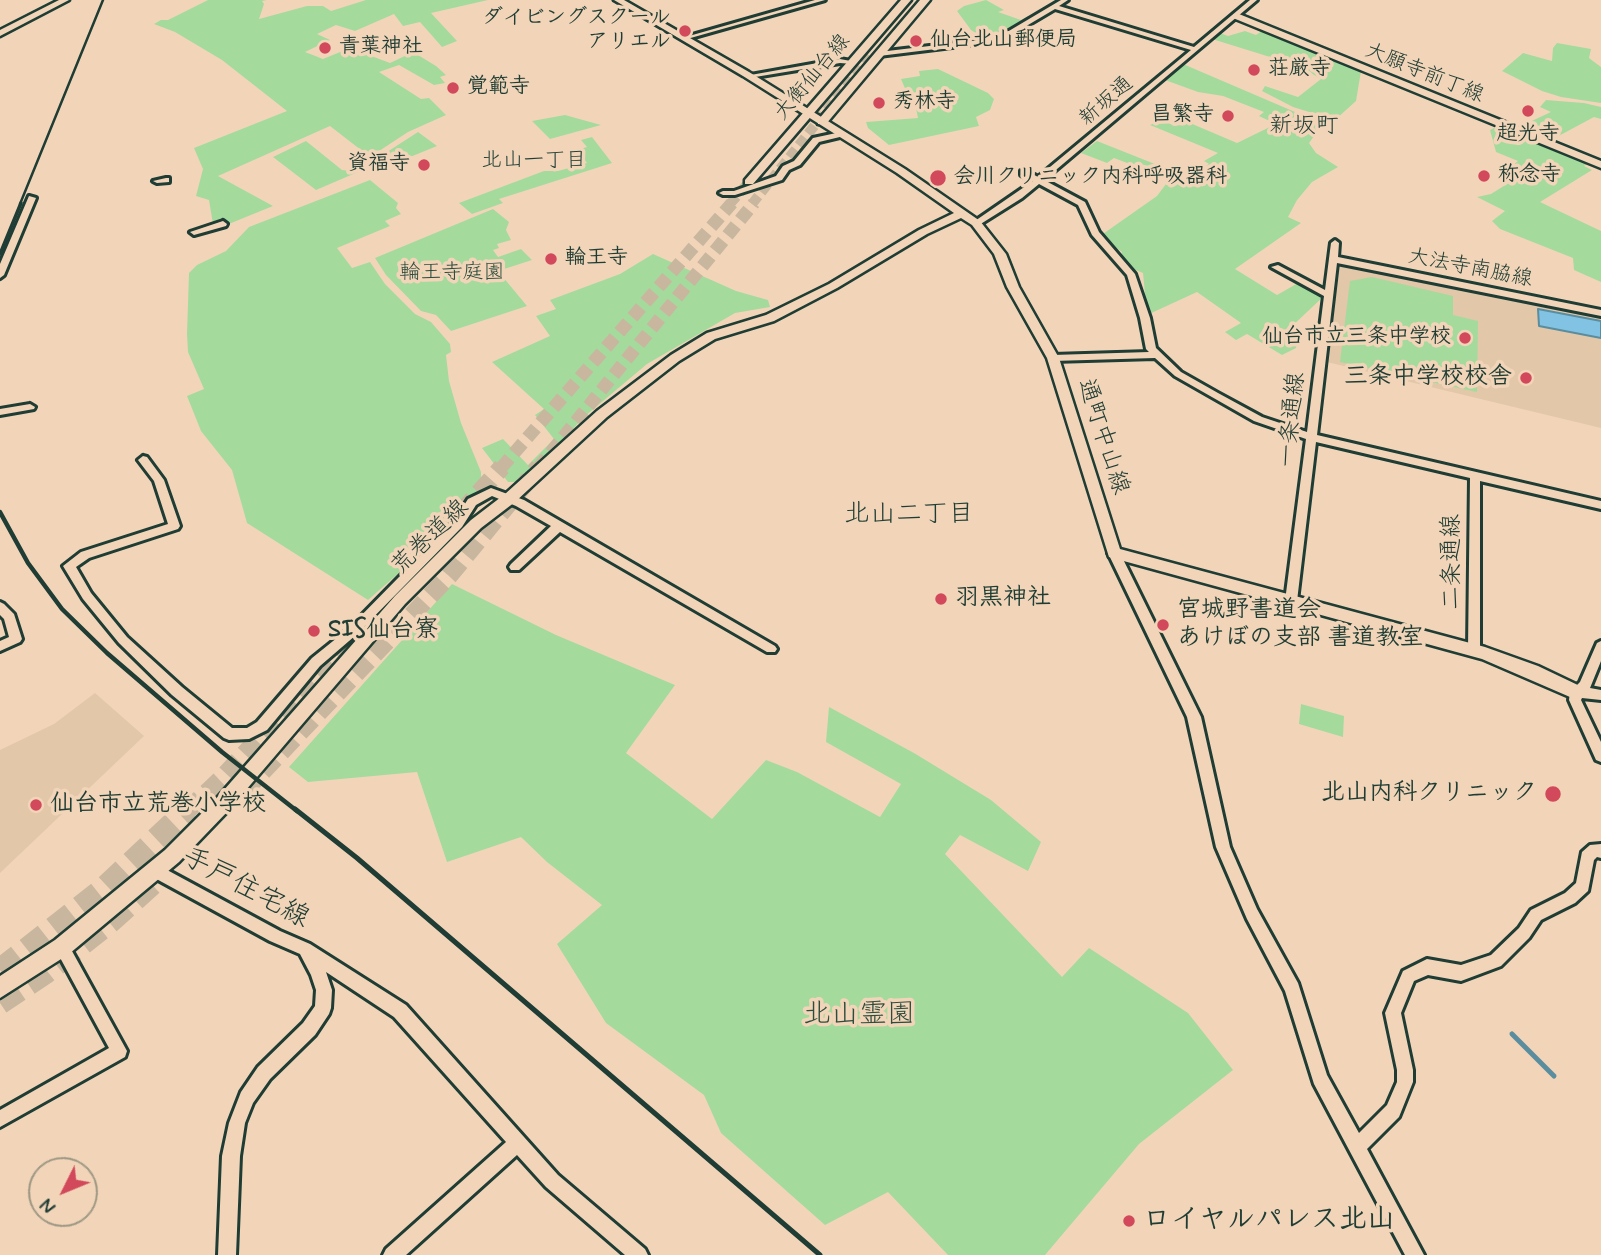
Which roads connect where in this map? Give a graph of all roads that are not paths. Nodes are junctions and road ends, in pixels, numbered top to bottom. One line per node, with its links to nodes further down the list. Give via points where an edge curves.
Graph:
1 (65, 0): 11 (street)
2 (618, 0): 12 (street, 通町中山線)
3 (822, 0): 12 (street)
4 (906, 0): 15 (main road, 大衡仙台線)
5 (917, 0): 14 (main road, 大衡仙台線)
6 (925, 0): 14 (main road)
7 (1065, 0): 9 (street)
8 (1255, 0): 10 (street, 新坂通)
9 (1055, 7): 13 (street); 14 (street, via 999,40)
10 (1236, 16): 13 (street, 新坂通); 20 (street, 大願寺前丁線)
11 (0, 33)
12 (685, 38): 16 (street, 通町中山線)
13 (1194, 49): 22 (street, 新坂通)
14 (874, 55): 18 (main road)
15 (853, 62): 16 (street); 17 (main road, 大衡仙台線)
16 (749, 76): 17 (street, 通町中山線)
17 (808, 114): 18 (street, 通町中山線); 23 (main road, 大衡仙台線)
18 (822, 122): 19 (street, 通町中山線)
19 (842, 134): 24 (street, via 816,140 779,178); 26 (street, 通町中山線)
20 (1601, 164)
21 (1024, 173): 22 (street)
22 (1038, 180): 27 (street, 新坂通); 36 (street, via 1082,204 1095,233 1131,274 1151,349)
23 (749, 181)
24 (723, 193)
25 (32, 198): 33 (street)
26 (963, 213): 27 (street, 通町中山線); 43 (street, 荒巻道線, via 780,313 721,332 675,358 602,414)
27 (976, 222): 37 (street, 通町中山線, via 1000,254)
28 (223, 224): 29 (street)
29 (194, 232)
30 (1335, 243): 31 (street, 一条通線)
31 (1332, 259): 34 (street, 一条通線); 35 (street, 大法寺南脇線)
32 (1275, 267): 34 (street)
33 (0, 275)
34 (1328, 295): 40 (street, 一条通線)
35 (1601, 313)
36 (1157, 355): 37 (street); 40 (street, via 1178,374 1258,419)
37 (1053, 358): 46 (street, 通町中山線)
38 (30, 407): 39 (street)
39 (0, 412)
40 (1313, 438): 42 (street); 48 (street, 一条通線)
41 (143, 460): 43 (street, via 158,478 174,526 85,555 69,566 123,640 229,734 249,733 262,726 316,662 352,632 458,524 472,502 491,492)
42 (1475, 475): 44 (street); 53 (street, 二条通線)
43 (510, 498): 45 (street); 58 (street, 荒巻道線, via 476,524 400,600 222,805)
44 (1601, 505)
45 (558, 527): 47 (street); 52 (street)
46 (1114, 553): 48 (street); 64 (street, via 1194,717 1223,847 1292,988 1320,1078)
47 (515, 567)
48 (1291, 601): 53 (street)
49 (0, 607): 50 (street, via 10,617 16,639)
50 (0, 646)
51 (1601, 646): 54 (street, via 1585,685)
52 (771, 649)
53 (1474, 650): 54 (street)
54 (1576, 692): 55 (street); 56 (street, via 1575,700)
55 (1601, 695)
56 (1601, 756)
57 (1601, 851): 64 (street, via 1587,857 1583,886 1570,898 1535,915 1496,961 1461,973 1427,967 1408,975 1393,1013 1405,1082 1393,1111)
58 (156, 871): 59 (street, 荒巻道線); 60 (street, 手戸住宅線)
59 (62, 947): 61 (street, 荒巻道線); 62 (street, via 119,1051)
60 (305, 949): 63 (street, via 401,1011); 66 (street, 手戸住宅線, via 324,990 323,1009 264,1073 237,1123)
61 (0, 988)
62 (0, 1119)
63 (517, 1143): 65 (street, via 552,1181); 67 (street)
64 (1357, 1147): 68 (street)
65 (636, 1254)
66 (228, 1255)
67 (392, 1255)
68 (1415, 1255)

